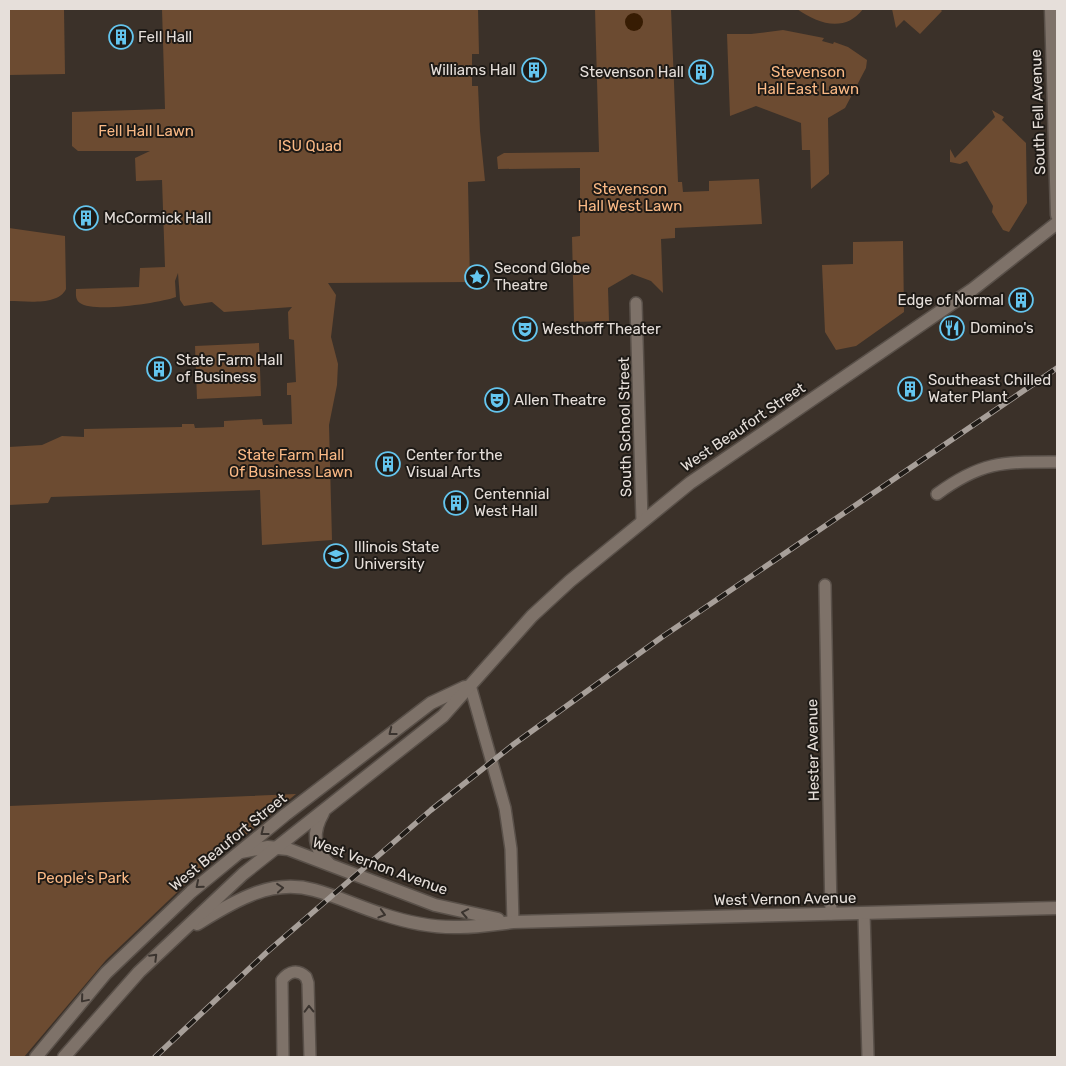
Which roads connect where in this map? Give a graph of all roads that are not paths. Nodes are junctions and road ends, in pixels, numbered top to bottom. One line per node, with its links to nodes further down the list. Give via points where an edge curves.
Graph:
1 (1051, 9): 2 (main road, South Fell Avenue)
2 (1057, 214)
3 (1057, 223): 7 (main road, West Beaufort Street, via 973,289 698,478)
4 (636, 303): 7 (street, South School Street)
5 (1057, 462): 6 (street, via 984,467)
6 (937, 494)
7 (642, 521): 9 (main road, West Beaufort Street, via 532,616)
8 (824, 585): 16 (street, Hester Avenue)
9 (470, 685): 10 (main road, West Beaufort Street, via 443,716); 12 (main road, West Beaufort Street, one-way to 12, via 430,703); 17 (street, via 505,808 511,849)
10 (324, 811): 11 (main road, West Beaufort Street); 13 (main road, via 318,821 315,838 320,856)
11 (278, 847): 12 (main road, West Vernon Avenue); 13 (main road, West Vernon Avenue); 18 (main road, West Beaufort Street, via 243,874)
12 (237, 853): 19 (main road, West Beaufort Street, one-way to 19, via 148,931 106,973)
13 (329, 864): 17 (main road, West Vernon Avenue, one-way to 13, via 435,906)
14 (1057, 908): 15 (main road, West Vernon Avenue)
15 (864, 913): 16 (main road, West Vernon Avenue); 23 (street)
16 (831, 914): 17 (main road, West Vernon Avenue)
17 (513, 922): 18 (main road, West Vernon Avenue, one-way to 17, via 248,894 280,888 312,890 382,914 433,925 460,927)
18 (169, 942): 20 (main road, West Beaufort Street, one-way to 18)
19 (36, 1057)
20 (64, 1057)
21 (283, 1057): 22 (street, one-way to 21, via 308,983 306,976 296,971 282,980)
22 (310, 1057)
23 (868, 1057)

